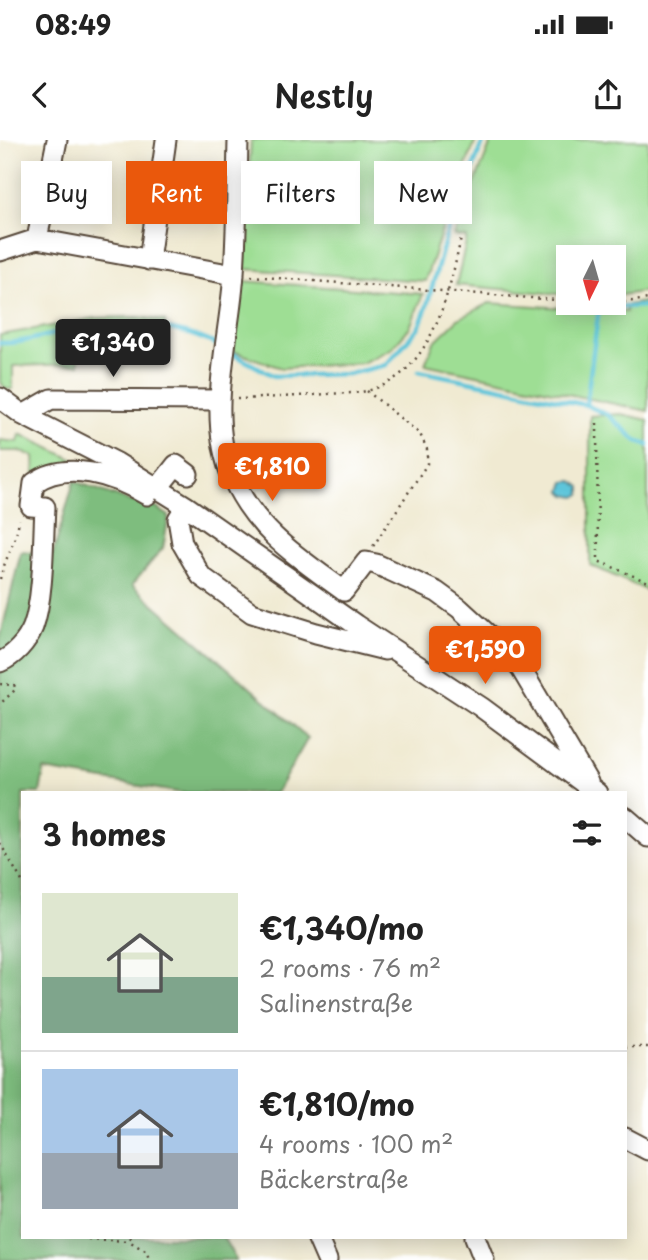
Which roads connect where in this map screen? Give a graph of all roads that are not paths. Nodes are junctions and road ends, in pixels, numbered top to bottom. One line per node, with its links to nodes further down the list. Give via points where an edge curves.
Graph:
1 (57, 140): 4 (street)
2 (166, 140): 6 (street)
3 (239, 140): 7 (street)
4 (37, 239): 5 (street); 6 (street)
5 (0, 251)
6 (149, 260): 7 (street)
7 (234, 275): 9 (street)
8 (0, 398): 10 (street)
9 (219, 400): 10 (street, via 51,399); 14 (street, via 225,458 246,502 274,539)
10 (23, 415): 12 (street)
11 (188, 474): 12 (street, via 176,465)
12 (158, 488): 13 (street)
13 (186, 506): 15 (street); 16 (street, via 177,519 182,543 201,576 252,613); 17 (street, via 172,510 135,488 95,473 64,471 46,474 34,483 26,506 45,507 39,595 26,641)
14 (344, 591): 15 (street); 18 (street, via 366,562 437,592 459,608 521,669)
15 (344, 615): 16 (street)
16 (397, 653): 18 (street, via 481,707)
17 (0, 663)
18 (595, 791)
19 (627, 819): 20 (street)
20 (648, 836)
21 (627, 1126): 22 (street)
22 (635, 1143)
23 (318, 1239): 25 (street)
24 (476, 1239): 26 (street)
25 (327, 1260)
26 (484, 1260)

